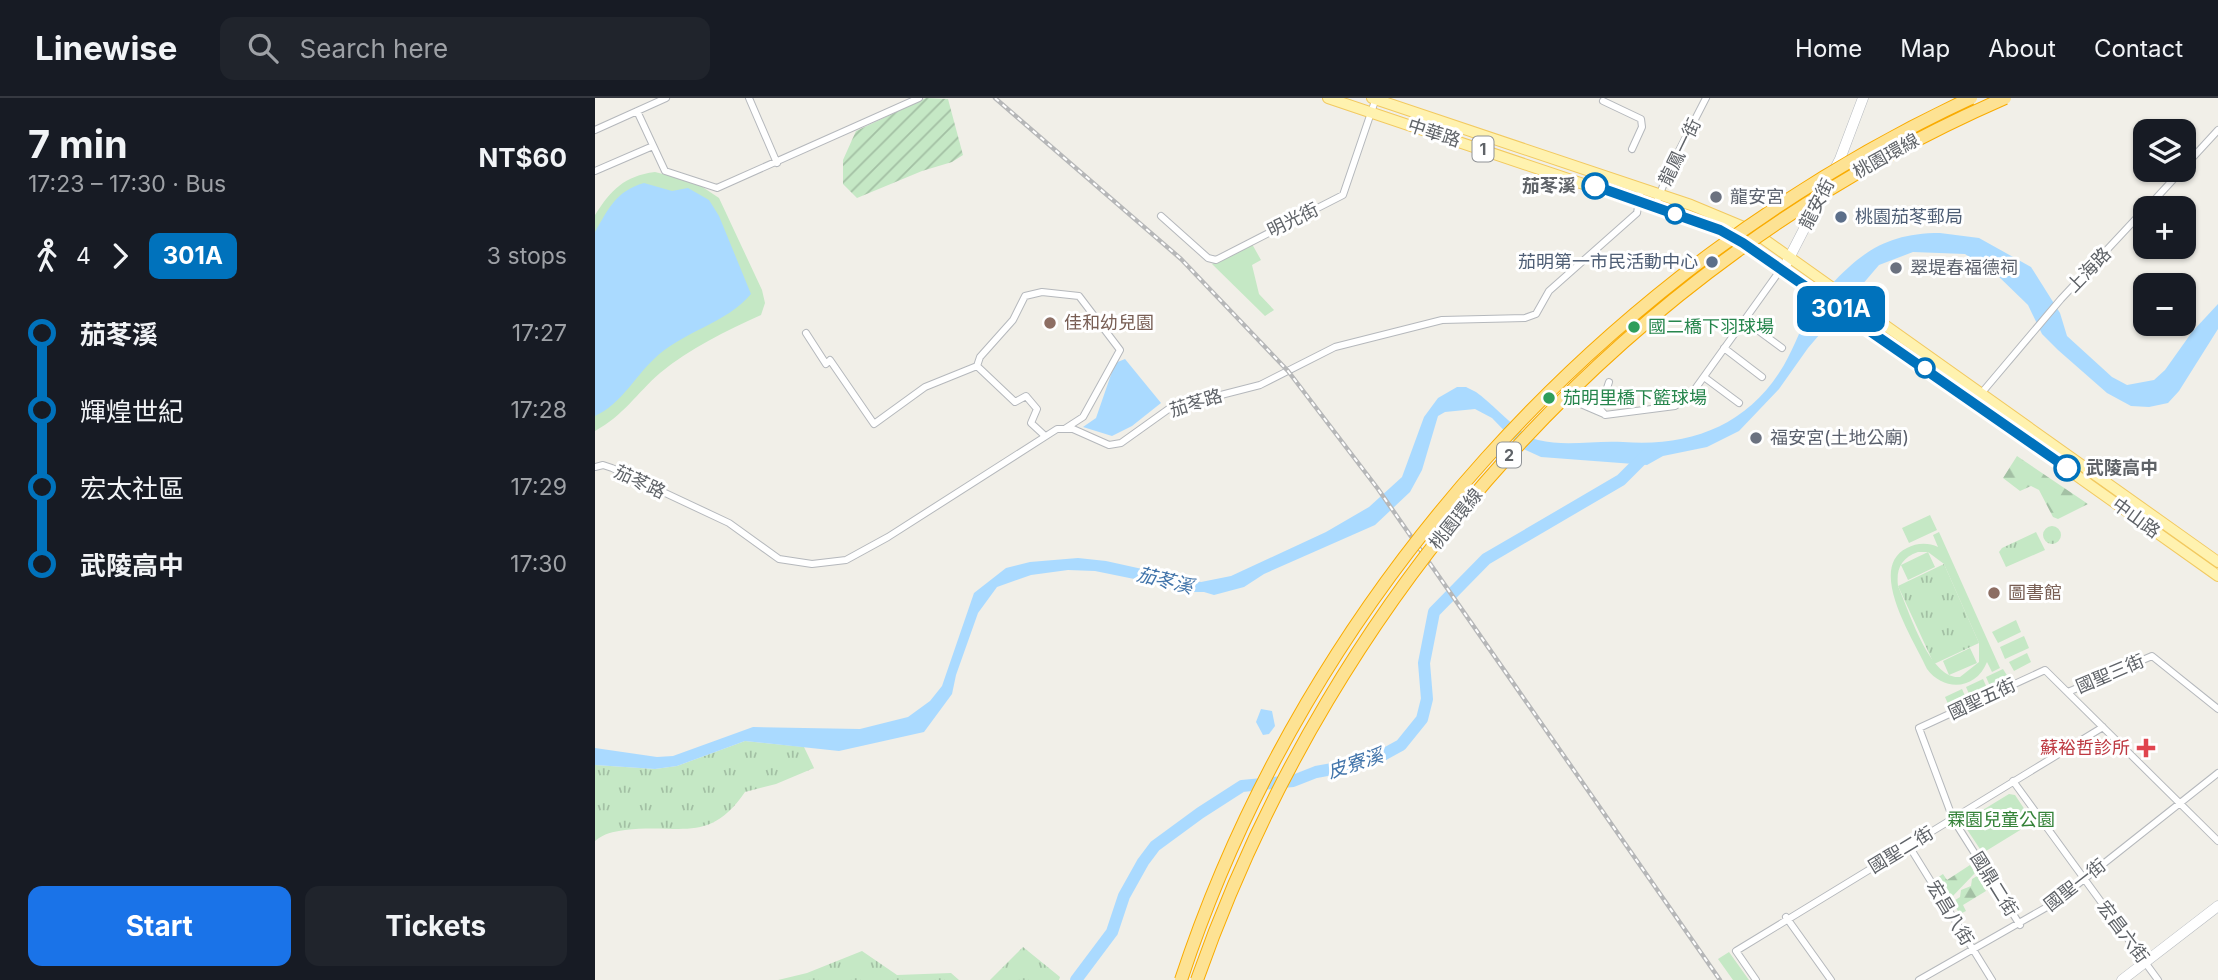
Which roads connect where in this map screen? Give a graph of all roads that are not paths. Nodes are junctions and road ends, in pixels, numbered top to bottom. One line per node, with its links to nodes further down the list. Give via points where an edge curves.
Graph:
1 (666, 98): 11 (street)
2 (749, 98): 18 (street)
3 (919, 98): 18 (street)
4 (1328, 98): 12 (main road, 中華路 / 1)
5 (1374, 98): 12 (street, 明光街); 21 (main road, 中華路 / 1)
6 (1706, 98): 22 (street, 龍鳳一街)
7 (1863, 98): 28 (street, 龍安街, via 1840,159)
8 (1971, 98): 64 (highway, 桃園環線 / 2, bridge, via 1850,160 1729,238 1594,351 1443,506 1349,633 1279,753 1219,877)
9 (2005, 98): 65 (highway, 桃園環線 / 2, bridge, via 1859,170 1741,246 1603,362 1509,454 1414,570 1322,708 1232,886)
10 (1602, 101): 16 (street, via 1641,118)
11 (638, 111): 13 (street); 15 (street)
12 (1371, 112): 24 (main road, 中華路 / 1); 26 (street, 明光街, via 1343,195 1216,260)
13 (595, 130)
14 (2218, 130): 17 (street, 上海路)
15 (653, 146): 18 (street, via 665,171 717,188); 19 (street)
16 (1632, 149)
17 (2196, 155)
18 (777, 163)
19 (595, 171)
20 (2171, 182): 23 (street, 上海路)
21 (1641, 188): 22 (main road, 中華路 / 1); 24 (street)
22 (1660, 195): 25 (street, 龍鳳一街); 28 (main road, 中華路 / 1, via 1751,230)
23 (2158, 196)
24 (1639, 201): 25 (main road, 中華路 / 1); 43 (street, 茄苳路, via 1637,213 1549,291 1536,314 1442,320 1335,347 1260,385 1170,408 1121,443 1109,444)
25 (1655, 207): 29 (main road, 中華路 / 1, via 1720,230)
26 (1161, 216)
27 (2133, 223): 39 (street, 上海路)
28 (1791, 257): 29 (street, 龍安街); 30 (main road, 中華路 / 1)
29 (1782, 270): 30 (main road, 中華路 / 1); 31 (street)
30 (1811, 281): 39 (main road, 中山路 / 1)
31 (1744, 320): 33 (street); 34 (street)
32 (806, 334): 35 (street, via 874,424 925,387)
33 (1724, 348): 36 (street); 37 (street)
34 (1782, 348)
35 (977, 366): 43 (street, via 1013,320 1025,296 1042,292 1079,296 1120,350 1083,417); 44 (street, via 1015,402 1026,396 1037,409 1031,423)
36 (1704, 377): 41 (street); 42 (street, via 1690,396 1675,406)
37 (1762, 377)
38 (1609, 382): 42 (street, via 1601,410)
39 (1977, 398): 46 (main road, 中山路 / 1); 47 (main road, 中山路 / 1)
40 (1576, 402): 42 (street)
41 (1739, 403)
42 (1605, 415)
43 (1065, 428): 44 (street, 茄苳路)
44 (1044, 435): 45 (street, 茄苳路, via 888,537 846,560 812,564 779,559 729,523 612,468)
45 (595, 467)
46 (2218, 562)
47 (2218, 576)
48 (2068, 692): 49 (street, 國聖三街, via 2152,656); 50 (street); 51 (street, 國聖五街, via 2045,670)
49 (2218, 709)
50 (2103, 727): 53 (street, 國聖二街); 54 (street)
51 (1919, 728): 55 (street, 國鼎二街)
52 (2218, 773): 54 (street, 國聖一街)
53 (2013, 782): 55 (street, 國聖二街); 58 (street, 宏昌六街)
54 (2181, 804): 56 (street); 58 (street, 國聖一街)
55 (1953, 819): 57 (street, 國聖二街); 61 (street, 國鼎二街)
56 (2218, 841)
57 (1909, 846): 60 (street, 國聖二街); 62 (street, 宏昌八街)
58 (2083, 879): 61 (street, 國聖一街); 63 (street, 宏昌六街)
59 (2218, 906): 63 (street)
60 (1786, 917): 66 (street, 國聖二街, via 1736,951); 67 (street)
61 (2020, 925): 62 (street, 國聖一街)
62 (1973, 951): 68 (street, 國聖一街); 69 (street, 宏昌八街)
63 (2147, 962): 70 (street); 71 (street, 宏昌六街)
64 (1181, 980)
65 (1197, 980)
66 (1756, 980)
67 (1831, 980)
68 (1919, 980)
69 (1992, 980)
70 (2122, 980)
71 (2158, 980)

